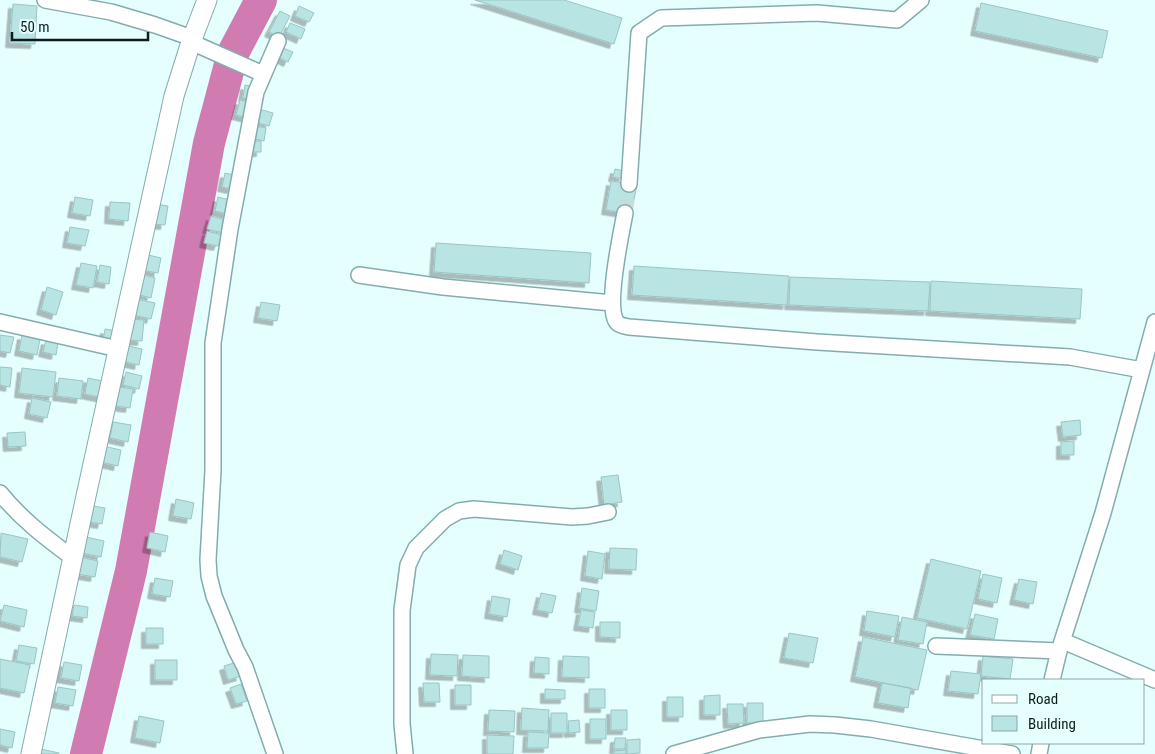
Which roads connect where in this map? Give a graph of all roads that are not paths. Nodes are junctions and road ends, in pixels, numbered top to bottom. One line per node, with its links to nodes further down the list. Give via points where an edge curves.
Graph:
1 (45, 0): 4 (street, via 111,12)
2 (207, 0): 4 (street)
3 (921, 0): 7 (street, via 897,20 817,13 661,18 639,33)
4 (192, 40): 6 (street); 13 (street, via 174,96)
5 (278, 41): 6 (street)
6 (263, 74): 23 (street, via 256,92 230,229 213,343 213,470 208,560 214,596 245,667)
7 (629, 184)
8 (624, 213): 10 (street)
9 (359, 275): 10 (street, via 443,287)
10 (612, 303): 14 (street, via 615,320 619,325 629,327 1070,357)
11 (0, 322): 13 (street)
12 (1155, 322): 14 (street)
13 (118, 349): 17 (street)
14 (1142, 370): 19 (street, via 1103,513)
15 (0, 493): 17 (street, via 36,530)
16 (608, 512): 24 (street, via 572,517 474,509 459,511 445,519 416,548 408,565 402,610)
17 (73, 558): 22 (street)
18 (936, 646): 19 (street)
19 (1061, 646): 20 (street); 21 (street)
20 (1052, 679)
21 (1155, 680)
22 (31, 754)
23 (275, 754)
24 (404, 754)
25 (674, 754): 26 (street, via 758,730 810,724 871,729)
26 (1012, 754)

